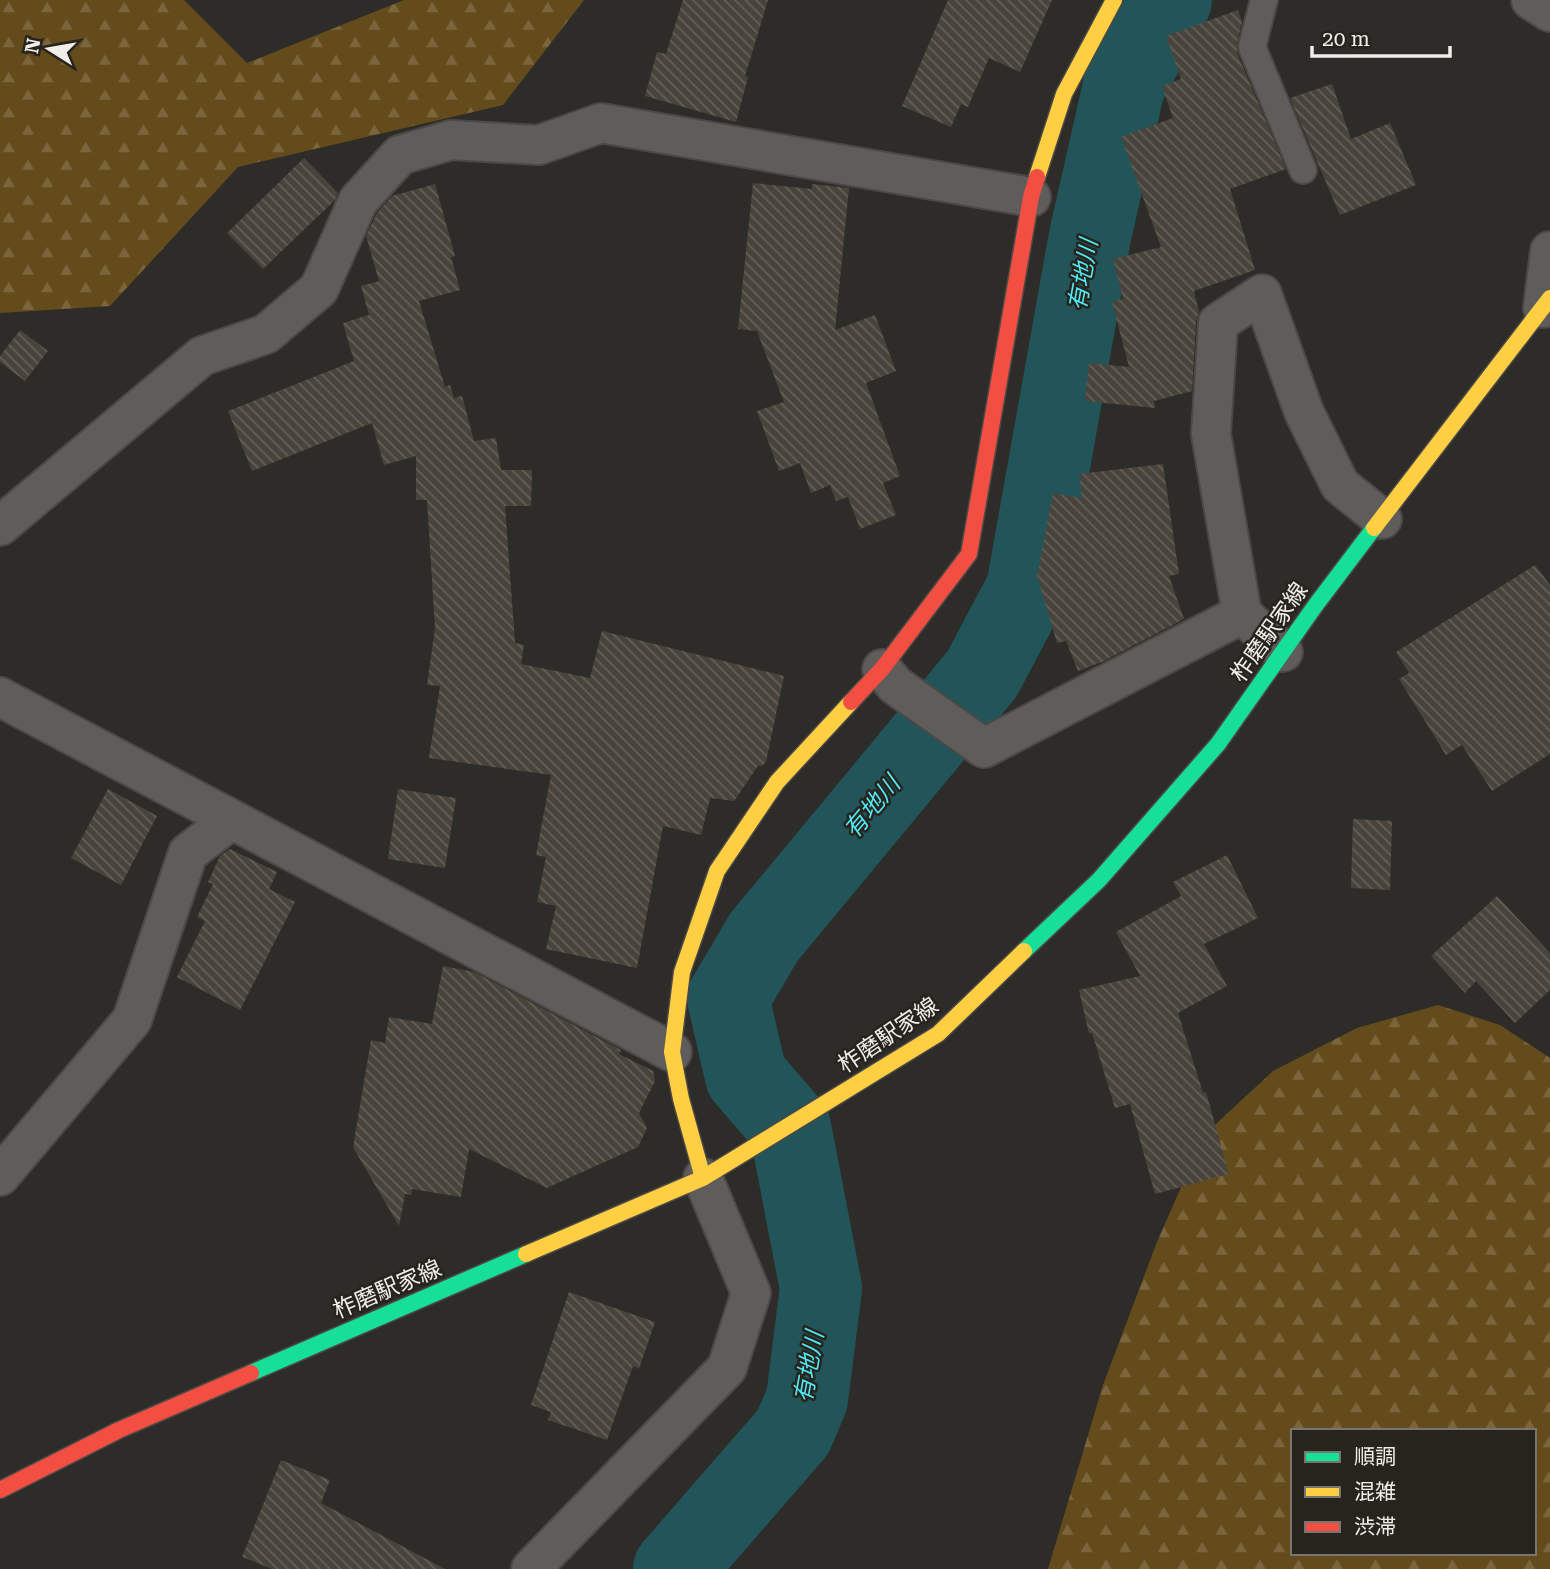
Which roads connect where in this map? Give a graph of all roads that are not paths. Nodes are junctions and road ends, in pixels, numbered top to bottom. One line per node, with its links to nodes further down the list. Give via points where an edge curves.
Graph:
1 (1114, 0): 6 (main road, via 1064,94)
2 (1265, 0): 5 (lane, via 1252,47)
3 (1531, 0): 4 (street)
4 (1550, 12)
5 (1303, 170)
6 (1031, 197): 10 (street, via 601,123 539,145 451,140 400,155 358,201 319,289 266,334 202,356); 13 (main road, via 969,554)
7 (1550, 251): 8 (street)
8 (1546, 303): 9 (main road, 柞磨駅家線)
9 (1382, 519): 11 (street, via 1340,485 1304,412 1262,294 1218,323 1211,434); 12 (main road, 柞磨駅家線)
10 (0, 526)
11 (1242, 614): 12 (street); 13 (street, via 984,748)
12 (1283, 652): 17 (main road, 柞磨駅家線, via 1218,744 1099,880 938,1034)
13 (889, 677): 16 (main road, via 777,782 717,871 682,972)
14 (0, 696): 15 (street)
15 (231, 820): 16 (street); 18 (street, via 188,853 132,1020)
16 (672, 1052): 17 (main road, via 681,1099)
17 (716, 1170): 19 (main road, 柞磨駅家線, via 119,1430); 20 (street, via 751,1293 727,1368)
18 (0, 1176)
19 (0, 1490)
20 (531, 1569)

